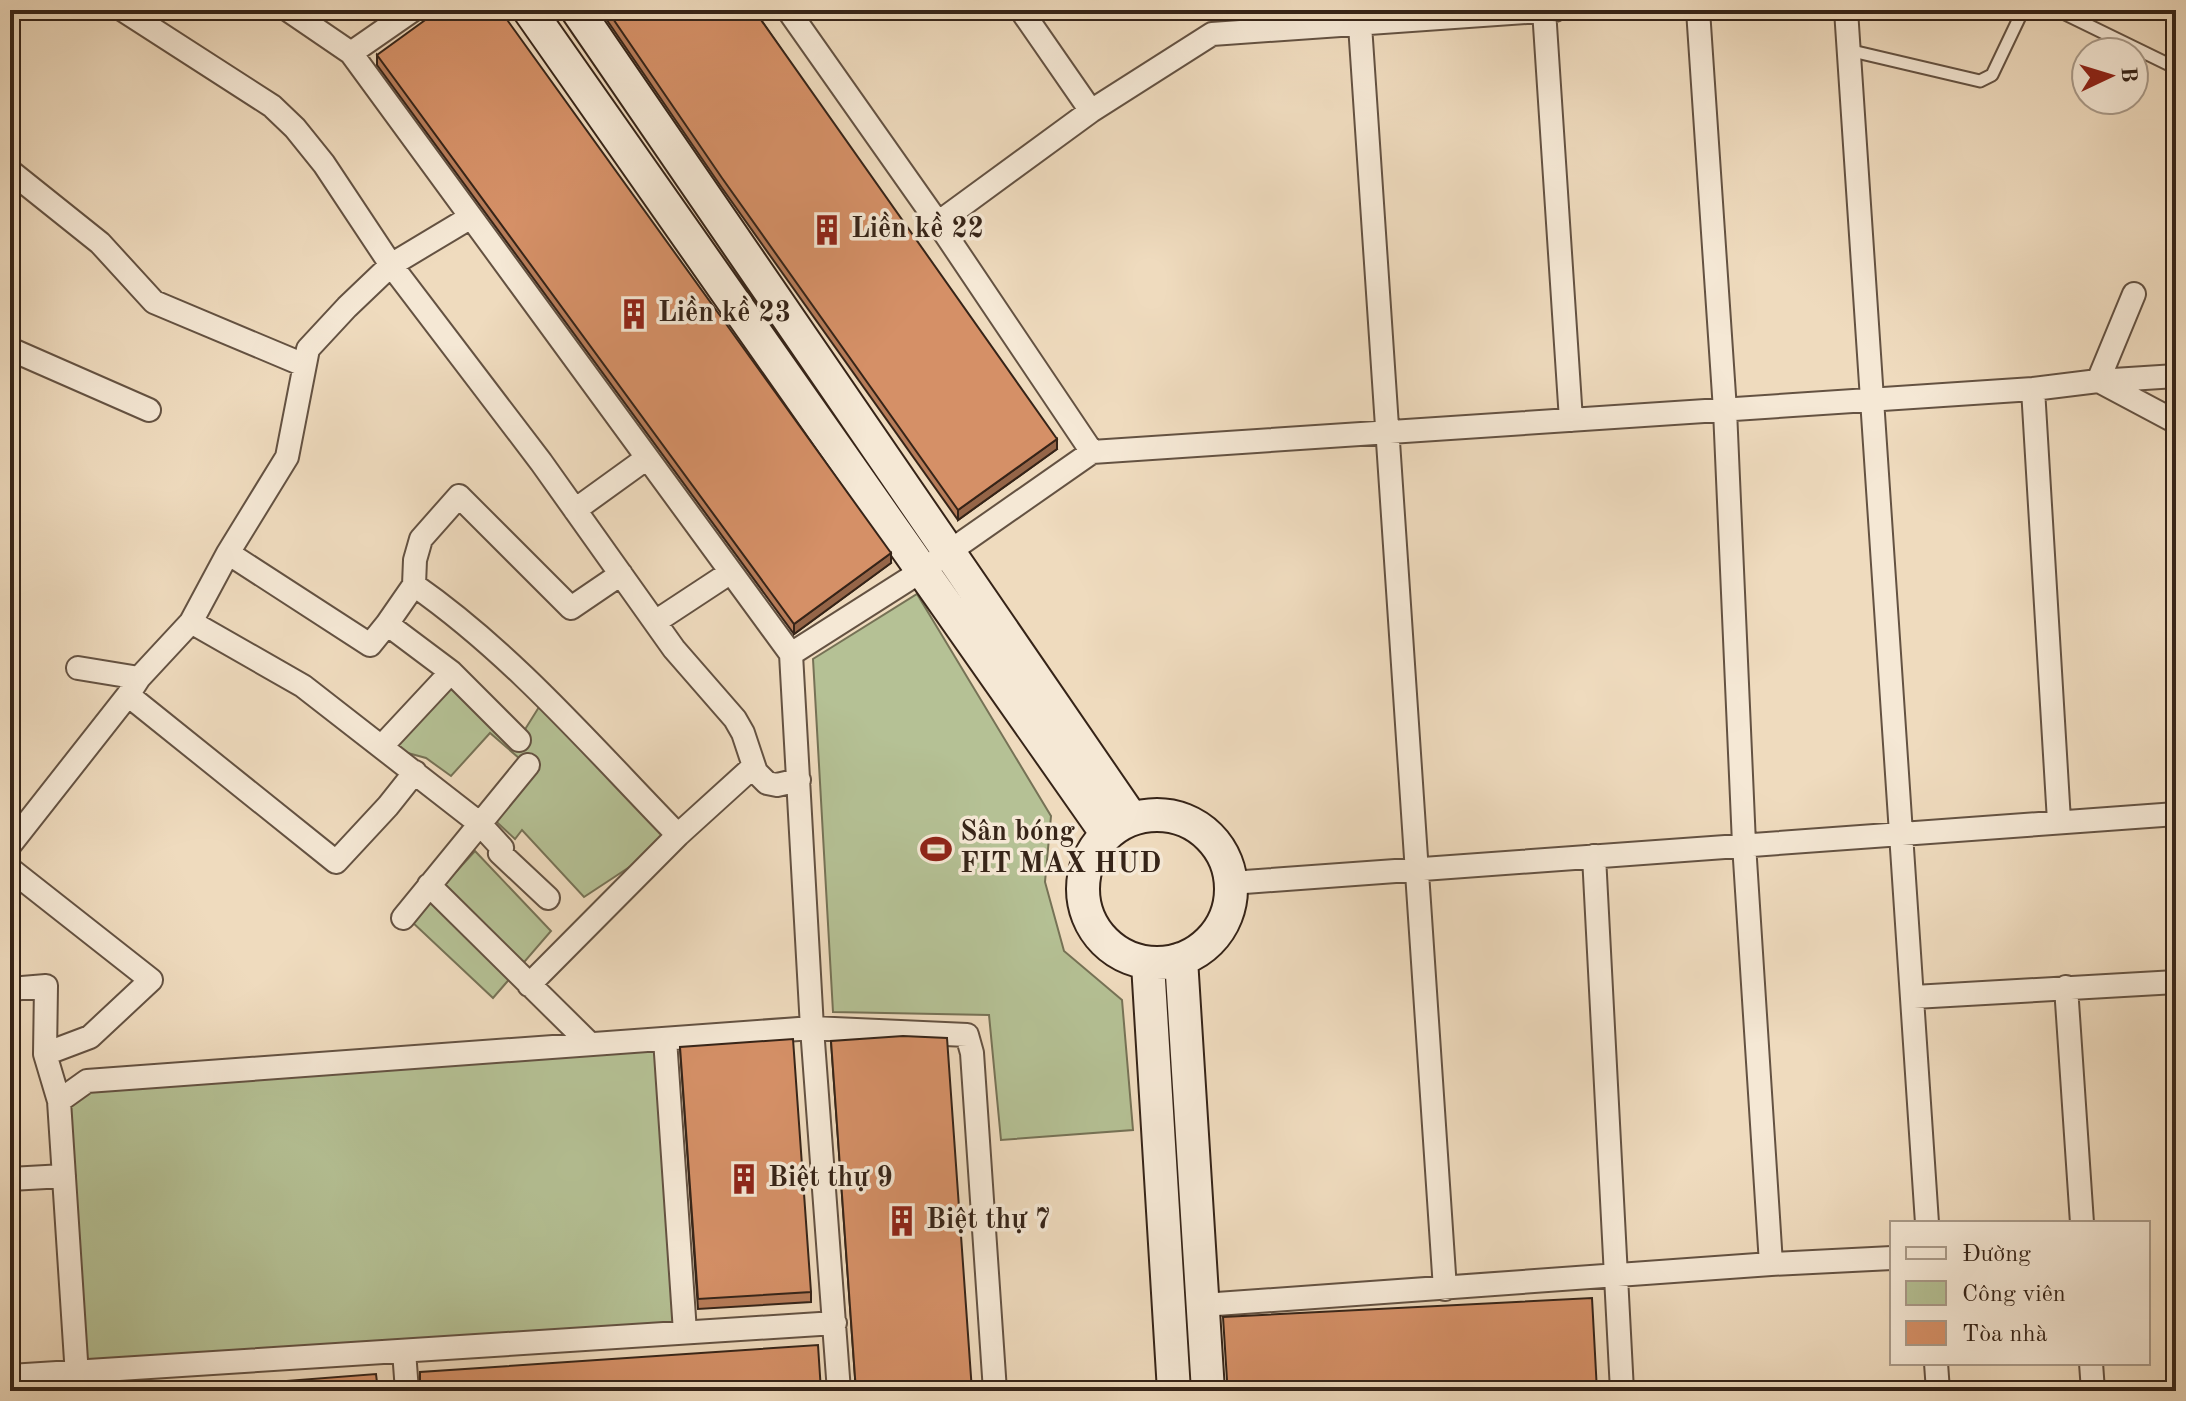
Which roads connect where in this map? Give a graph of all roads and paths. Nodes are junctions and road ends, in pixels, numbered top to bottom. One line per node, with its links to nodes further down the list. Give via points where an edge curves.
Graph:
1 (123, 10): 22 (street, via 283,116 324,164)
2 (288, 10): 16 (street)
3 (413, 10): 16 (street)
4 (529, 10): 39 (main road)
5 (577, 10): 39 (main road)
6 (788, 10): 21 (street)
7 (1021, 10): 18 (street)
8 (1544, 10): 9 (street); 14 (street); 32 (street)
9 (1555, 10)
10 (1698, 10): 31 (street)
11 (1846, 10): 15 (street)
12 (2023, 10): 15 (lane, via 1992,75 1980,81)
13 (2057, 10): 17 (lane)
14 (1360, 17): 18 (street, via 1212,34); 34 (street)
15 (1848, 50): 29 (street)
16 (351, 53): 20 (street)
17 (2176, 68)
18 (1091, 111): 21 (street)
19 (10, 171): 25 (street, via 100,243 154,302)
20 (471, 217): 22 (street); 36 (street)
21 (938, 223): 35 (street)
22 (391, 265): 25 (street, via 320,335); 37 (street)
23 (2134, 294): 27 (street)
24 (10, 349): 30 (street)
25 (304, 365): 38 (street, via 287,457)
26 (2176, 376): 27 (street)
27 (2098, 381): 28 (street); 33 (street)
28 (2033, 389): 29 (street); 57 (street)
29 (1871, 400): 31 (street); 61 (street)
30 (149, 410)
31 (1725, 410): 32 (street); 63 (street)
32 (1571, 420): 34 (street)
33 (2176, 422)
34 (1388, 432): 35 (street); 66 (street)
35 (1092, 452): 39 (street)
36 (647, 458): 37 (street); 40 (street)
37 (575, 510): 41 (street)
38 (228, 553): 43 (street); 45 (street, via 370,645)
39 (935, 562): 46 (street); 59 (main road)
40 (731, 572): 44 (street); 46 (street)
41 (621, 574): 42 (street, via 571,608 459,496 421,539); 44 (street)
42 (414, 585): 45 (street); 62 (street, via 508,659)
43 (191, 622): 49 (street); 51 (street, via 303,686)
44 (655, 622): 53 (street, via 735,719)
45 (387, 624): 48 (street)
46 (791, 654): 55 (street)
47 (78, 668): 49 (street)
48 (451, 672): 50 (street); 51 (street)
49 (133, 687): 54 (street, via 336,862); 60 (street)
50 (519, 740)
51 (382, 746): 54 (street)
52 (528, 765): 58 (street)
53 (754, 766): 55 (street, via 767,783); 62 (street)
54 (415, 772): 58 (street)
55 (799, 780): 78 (street)
56 (2176, 814): 57 (street)
57 (2059, 821): 61 (street)
58 (479, 823): 68 (street); 69 (street, via 502,848 500,853)
59 (1120, 826): 67 (main road, via 1150,815 1195,825 1213,840); 72 (main road, via 1094,849 1085,869 1086,911 1109,947)
60 (14, 831)
61 (1900, 834): 63 (street); 77 (street)
62 (678, 835): 74 (street)
63 (1744, 844): 64 (street); 88 (street)
64 (1594, 856): 66 (street); 89 (street)
65 (10, 869): 81 (street, via 151,980 90,1037)
66 (1417, 870): 67 (street); 90 (street)
67 (1231, 883): 71 (main road, via 1222,926 1208,943)
68 (429, 885): 70 (street); 74 (street)
69 (548, 898)
70 (403, 918)
71 (1181, 959): 72 (main road); 91 (main road)
72 (1148, 964): 102 (main road)
73 (2176, 982): 75 (street)
74 (529, 985): 80 (street)
75 (2066, 987): 77 (street); 86 (street)
76 (10, 989): 81 (street, via 46,986)
77 (1914, 997): 85 (street)
78 (812, 1028): 79 (street); 92 (street); 101 (street, via 967,1035)
79 (665, 1039): 80 (street); 93 (street)
80 (590, 1044): 82 (street, via 87,1081)
81 (45, 1054): 82 (street)
82 (59, 1101): 83 (street)
83 (64, 1176): 84 (street); 98 (street)
84 (10, 1179)
85 (1927, 1221)
86 (2082, 1221)
87 (1890, 1258): 88 (street)
88 (1771, 1264): 89 (street)
89 (1617, 1277): 90 (street); 104 (street)
90 (1445, 1289): 91 (street)
91 (1203, 1305): 103 (main road)
92 (835, 1323): 93 (street); 100 (street)
93 (685, 1332): 94 (street)
94 (404, 1351): 98 (street); 99 (street)
95 (1936, 1365): 105 (street)
96 (2091, 1365): 106 (street)
97 (10, 1376): 98 (street)
98 (78, 1381)
99 (407, 1391)
100 (839, 1391)
101 (995, 1391)
102 (1174, 1391)
103 (1208, 1391)
104 (1622, 1391)
105 (1938, 1391)
106 (2093, 1391)

